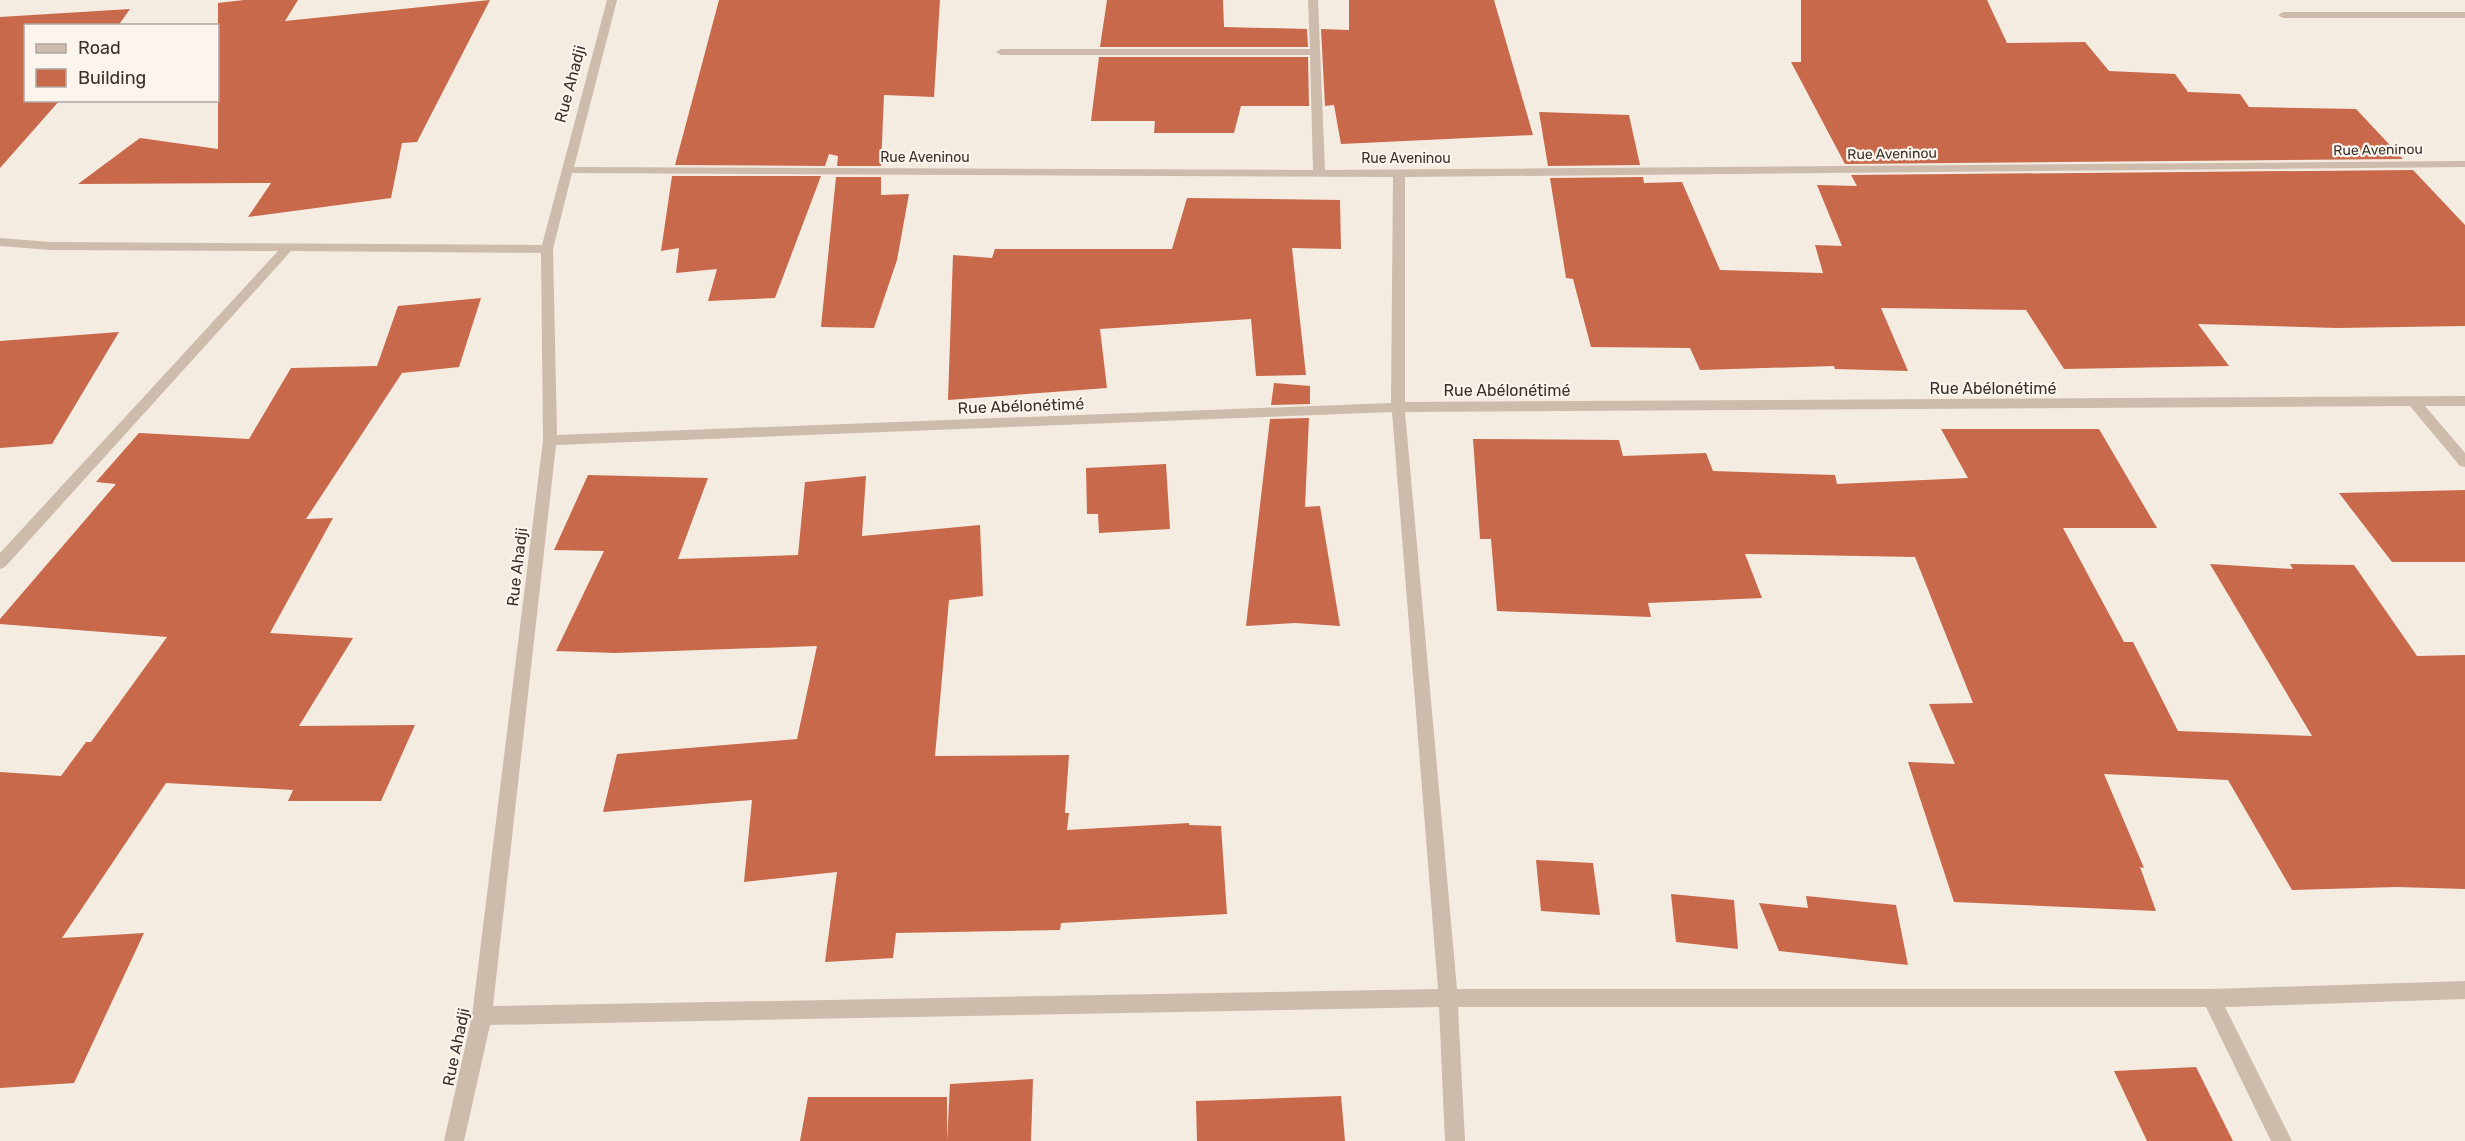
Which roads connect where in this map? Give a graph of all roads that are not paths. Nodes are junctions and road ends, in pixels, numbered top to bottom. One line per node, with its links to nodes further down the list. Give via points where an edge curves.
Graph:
1 (612, 0): 8 (street, Rue Ahadji)
2 (1313, 0): 6 (street)
3 (2283, 15): 4 (street)
4 (2465, 15)
5 (1001, 52): 6 (street)
6 (1314, 52): 9 (street)
7 (2465, 164): 10 (street, Rue Aveninou)
8 (566, 170): 9 (street, Rue Aveninou); 13 (street, Rue Ahadji)
9 (1320, 173): 10 (street, Rue Aveninou)
10 (1398, 174): 16 (street)
11 (0, 242): 12 (street)
12 (287, 248): 13 (street); 19 (street)
13 (547, 249): 17 (street, Rue Ahadji)
14 (2465, 401): 15 (street, Rue Abélonétimé)
15 (2414, 402): 16 (street, Rue Abélonétimé); 18 (street)
16 (1398, 407): 17 (street, Rue Abélonétimé); 21 (street)
17 (550, 440): 23 (street, Rue Ahadji)
18 (2465, 462)
19 (0, 563)
20 (2465, 990): 22 (street)
21 (1448, 998): 22 (street); 23 (street); 25 (street)
22 (2211, 998): 26 (street)
23 (482, 1016): 24 (street, Rue Ahadji)
24 (454, 1141)
25 (1455, 1141)
26 (2282, 1141)

